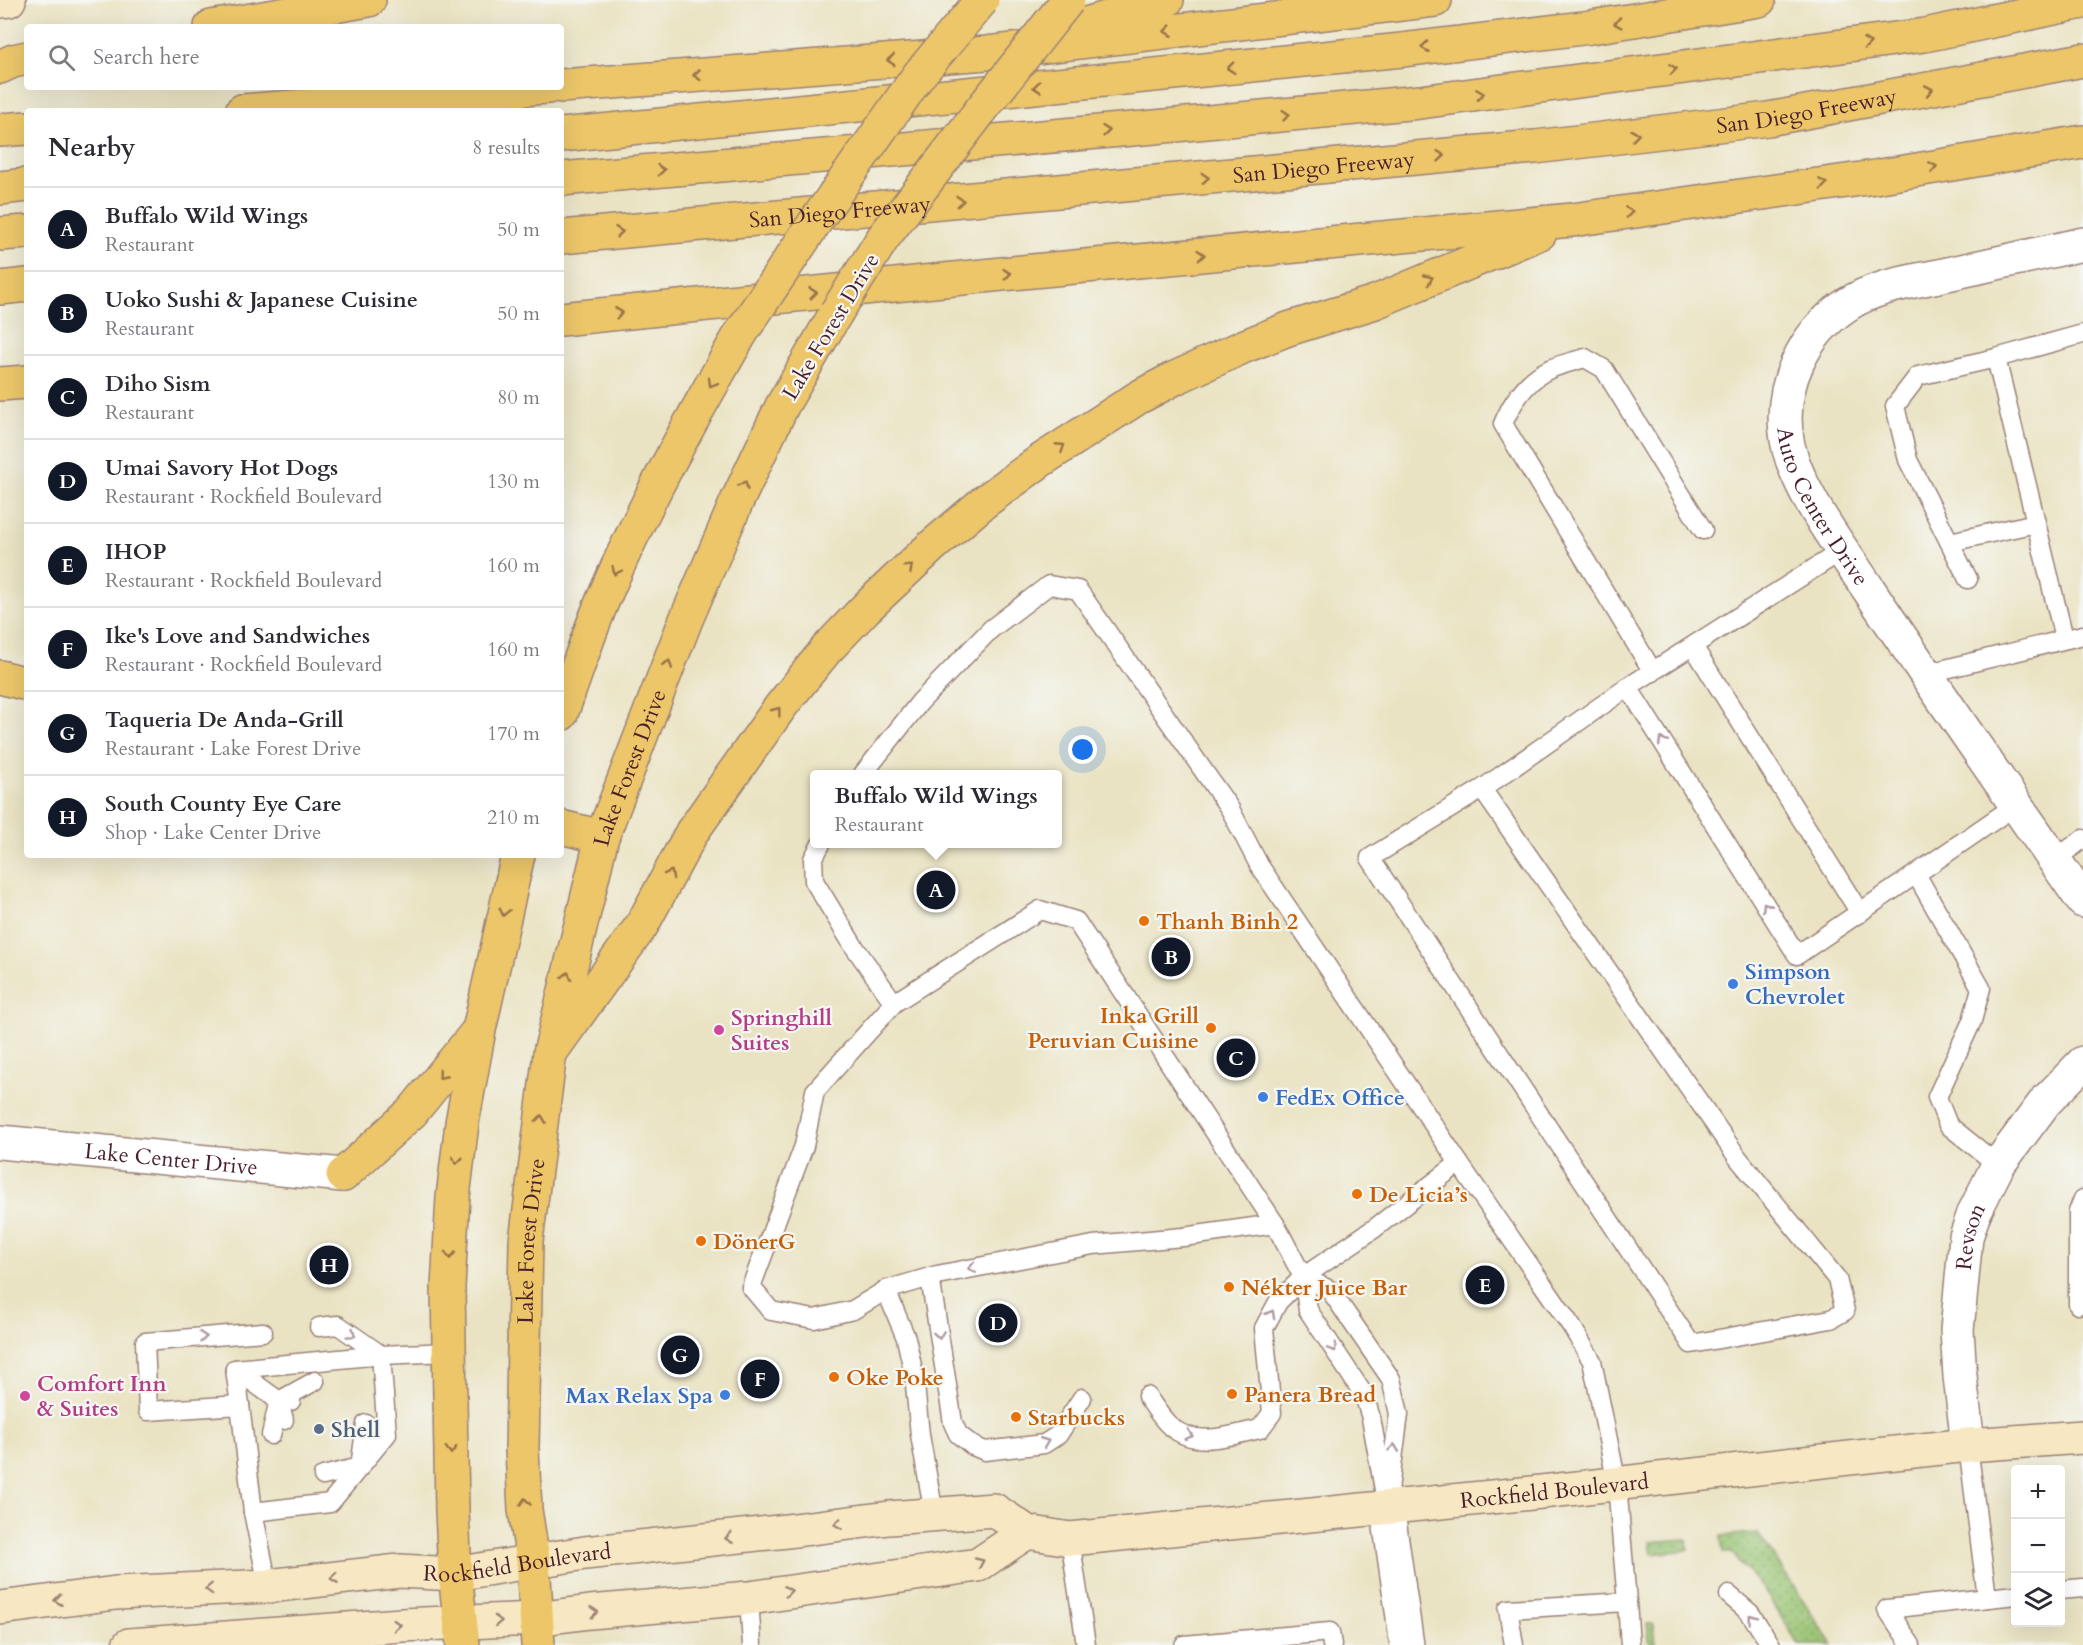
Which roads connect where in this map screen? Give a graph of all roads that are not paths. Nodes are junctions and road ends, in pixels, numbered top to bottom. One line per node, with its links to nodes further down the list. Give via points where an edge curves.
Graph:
1 (9, 0): 8 (main road)
2 (369, 0): 10 (main road)
3 (982, 0): 50 (main road, one-way to 50, bridge, via 918,76 741,333 641,518 602,603)
4 (1068, 0): 55 (main road, Lake Forest Drive, one-way to 4, bridge, via 685,622 782,406 883,238)
5 (1167, 0): 11 (main road)
6 (1435, 0): 11 (main road, one-way to 11)
7 (1759, 0): 20 (main road, one-way to 20, via 1591,27 1402,50)
8 (0, 1)
9 (2083, 2): 22 (main road, one-way to 9, via 1420,102 1925,35)
10 (229, 24)
11 (987, 53): 15 (main road, one-way to 15)
12 (24, 59): 14 (main road)
13 (2083, 60): 28 (main road, San Diego Freeway, one-way to 13, via 1570,143 1768,120)
14 (0, 67)
15 (564, 86)
16 (510, 90): 17 (main road)
17 (280, 108)
18 (24, 128): 19 (main road)
19 (0, 130)
20 (564, 135)
21 (2083, 142): 25 (main road, one-way to 21, via 1875,177)
22 (564, 179)
23 (24, 185): 24 (main road)
24 (0, 188)
25 (1572, 220): 32 (main road, one-way to 25); 65 (main road, one-way to 25, via 642,925 692,832 781,706 866,608 984,502 1040,461 1173,379 1245,346 1375,302)
26 (24, 232): 27 (main road)
27 (0, 234)
28 (564, 237)
29 (2083, 244): 40 (street, Auto Center Drive, via 1869,293 1839,310 1811,338 1791,376 1786,401 1787,442 1803,485)
30 (24, 285): 31 (main road)
31 (0, 288)
32 (564, 319)
33 (2083, 334): 34 (lane)
34 (1996, 358): 37 (lane); 39 (lane, via 1918,376 1895,406 1908,460)
35 (24, 382): 36 (main road)
36 (0, 384)
37 (2036, 523): 39 (lane); 43 (lane)
38 (1703, 530): 45 (lane, via 1604,369 1585,358 1545,371 1510,407 1503,424)
39 (1950, 542): 41 (lane)
40 (1843, 550): 44 (lane); 46 (street, Auto Center Drive)
41 (1968, 579)
42 (2083, 635): 43 (lane)
43 (2064, 638): 46 (lane)
44 (1694, 646): 45 (lane); 62 (lane)
45 (1653, 672): 49 (lane)
46 (1925, 674): 53 (street, Auto Center Drive)
47 (0, 677): 48 (main road)
48 (24, 683)
49 (1628, 687): 52 (lane); 62 (lane, one-way to 49, via 1797,955)
50 (564, 706)
51 (866, 770): 68 (lane, via 920,702 991,628 1049,585 1078,590 1230,809 1259,865)
52 (1482, 789): 52 (lane, via 1738,1158 1837,1279 1845,1311 1831,1319 1691,1344 1370,858)
53 (2016, 805): 59 (street, Auto Center Drive); 60 (lane)
54 (564, 828): 55 (main road)
55 (602, 837): 65 (main road, Lake Forest Drive, one-way to 55)
56 (2083, 839): 59 (lane)
57 (818, 848): 63 (lane, via 813,859 813,881)
58 (517, 858): 64 (main road, one-way to 64)
59 (2054, 860): 61 (street, Auto Center Drive)
60 (1917, 874): 62 (lane); 69 (lane, via 1981,988 1972,1021 1937,1097 1948,1125)
61 (2083, 901)
62 (1860, 913)
63 (894, 1003): 72 (lane, via 1040,910 1076,921); 75 (lane, via 815,1091 804,1146 751,1287 771,1311 814,1319 853,1310)
64 (479, 1030): 70 (main road, one-way to 70, via 412,1112); 79 (main road, one-way to 79, via 453,1197)
65 (550, 1053): 103 (main road, Lake Forest Drive, one-way to 65, via 525,1510 522,1449 526,1241)
66 (2083, 1063): 69 (street, Revson, via 2045,1102)
67 (0, 1142): 70 (street, Lake Center Drive)
68 (1459, 1163): 74 (lane); 97 (lane, via 1592,1361)
69 (1998, 1166): 93 (street, Revson, via 1974,1213 1966,1237 1962,1272 1957,1330)
70 (343, 1175)
71 (2083, 1199): 76 (lane, via 2078,1212)
72 (1275, 1224): 73 (lane, one-way to 73, via 1093,1245); 74 (lane)
73 (930, 1277): 75 (lane); 84 (lane, one-way to 84, via 953,1424 958,1434 973,1446 985,1450 1044,1444 1058,1435)
74 (1303, 1277): 83 (lane, one-way to 74, via 1170,1426 1183,1434 1209,1440 1260,1429 1272,1413 1264,1328 1278,1302); 98 (lane, one-way to 98, via 1308,1310 1364,1395); 98 (lane, one-way to 74, via 1399,1414 1391,1379 1330,1290)
75 (886, 1290): 100 (lane, via 910,1356)
76 (2078, 1305)
77 (319, 1327): 80 (lane, one-way to 80, via 338,1325)
78 (263, 1332): 87 (lane, one-way to 78, via 148,1411 145,1342)
79 (449, 1352): 80 (lane); 104 (main road, one-way to 104)
80 (381, 1355): 81 (lane); 95 (lane, via 387,1434)
81 (235, 1369): 85 (lane); 87 (lane)
82 (315, 1381): 85 (lane)
83 (1147, 1396)
84 (1082, 1398)
85 (279, 1401): 86 (lane); 88 (lane); 90 (lane)
86 (299, 1402)
87 (240, 1405): 99 (lane)
88 (284, 1420)
89 (366, 1424): 95 (lane)
90 (271, 1435)
91 (2083, 1437): 93 (main road, Rockfield Boulevard)
92 (350, 1443): 95 (lane)
93 (1968, 1445): 97 (main road, Rockfield Boulevard); 111 (lane)
94 (335, 1462): 95 (lane)
95 (360, 1467): 96 (lane); 99 (lane, via 330,1503)
96 (323, 1476)
97 (1617, 1484): 98 (main road, Rockfield Boulevard); 112 (lane)
98 (1387, 1506): 102 (main road, Rockfield Boulevard); 121 (street)
99 (253, 1512): 105 (lane)
100 (934, 1514): 101 (main road, Rockfield Boulevard, via 994,1510); 103 (main road, Rockfield Boulevard, one-way to 103)
101 (1027, 1532): 102 (main road, Rockfield Boulevard); 110 (main road, one-way to 101, via 978,1565)
102 (1070, 1539): 119 (lane)
103 (533, 1560): 104 (main road, Rockfield Boulevard); 114 (main road, Lake Forest Drive)
104 (455, 1574): 105 (main road, Rockfield Boulevard, one-way to 105, via 399,1571); 115 (main road)
105 (268, 1586): 113 (main road, Rockfield Boulevard, one-way to 113, via 116,1593)
106 (2083, 1588): 107 (lane)
107 (2065, 1590)
108 (1729, 1595): 124 (lane, one-way to 108, via 1750,1613)
109 (2011, 1596): 111 (lane)
110 (749, 1598): 114 (main road, one-way to 110, via 590,1612); 118 (lane)
111 (1987, 1598): 125 (lane, via 1887,1610)
112 (1627, 1602): 122 (lane, via 1508,1609); 123 (lane)
113 (0, 1608)
114 (537, 1632): 115 (main road, one-way to 114)
115 (462, 1634): 117 (main road, one-way to 115, via 402,1624)
116 (1331, 1639): 120 (lane)
117 (129, 1645)
118 (752, 1645)
119 (1086, 1645)
120 (1184, 1645)
121 (1407, 1645)
122 (1514, 1645)
123 (1630, 1645)
124 (1771, 1645)
125 (1911, 1645)

